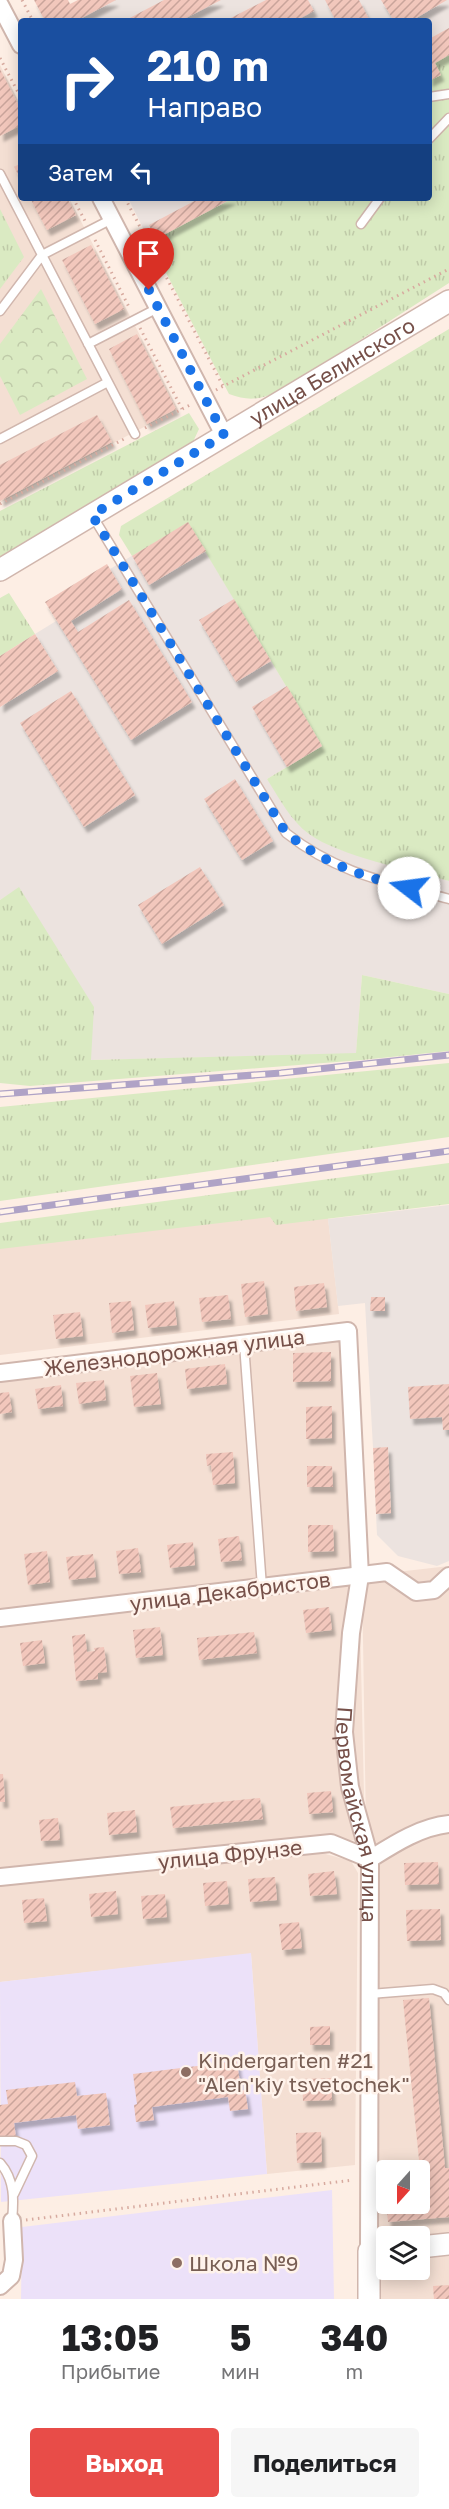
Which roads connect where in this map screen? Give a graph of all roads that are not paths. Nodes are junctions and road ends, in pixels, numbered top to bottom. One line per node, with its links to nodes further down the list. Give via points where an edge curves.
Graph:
1 (2, 13): 2 (street)
2 (18, 40)
3 (449, 94): 4 (lane)
4 (432, 97)
5 (449, 118): 6 (lane)
6 (432, 136)
7 (0, 174): 12 (lane)
8 (103, 201): 10 (street)
9 (378, 201): 11 (lane)
10 (112, 219): 12 (lane); 14 (street)
11 (361, 224)
12 (42, 255): 15 (lane); 16 (lane)
13 (449, 301): 19 (street, улица Белинского)
14 (158, 308): 16 (lane); 19 (street)
15 (0, 311)
16 (88, 344): 17 (lane)
17 (108, 382): 18 (lane); 20 (lane)
18 (135, 434)
19 (224, 435): 21 (street, улица Белинского)
20 (0, 439)
21 (92, 515): 22 (street, улица Белинского); 23 (lane, via 286,833 346,870)
22 (0, 570)
23 (449, 899)
24 (348, 1331): 25 (street, Железнодорожная улица); 27 (street, Первомайская улица)
25 (244, 1344): 26 (street, Железнодорожная улица); 29 (lane)
26 (0, 1372)
27 (360, 1575): 28 (street, улица Декабристов, via 387,1572 416,1593 434,1590); 29 (street, улица Декабристов); 32 (street, Первомайская улица, via 344,1732 350,1787)
28 (449, 1576)
29 (262, 1587): 30 (street, улица Декабристов)
30 (0, 1618)
31 (449, 1824): 32 (street, via 401,1840)
32 (370, 1859): 33 (street, улица Фрунзе, via 331,1844); 34 (street, Первомайская улица)
33 (0, 1877)
34 (370, 1994): 35 (lane, via 433,1989); 40 (street, Первомайская улица, via 369,2178)
35 (449, 2000)
36 (0, 2141): 38 (lane, via 26,2145 32,2156)
37 (0, 2163): 38 (lane)
38 (14, 2194): 39 (lane)
39 (12, 2221): 44 (street, via 14,2260 11,2276)
40 (376, 2234)
41 (449, 2244): 42 (street)
42 (430, 2246)
43 (376, 2261): 45 (street, Первомайская улица)
44 (0, 2286)
45 (369, 2299)

